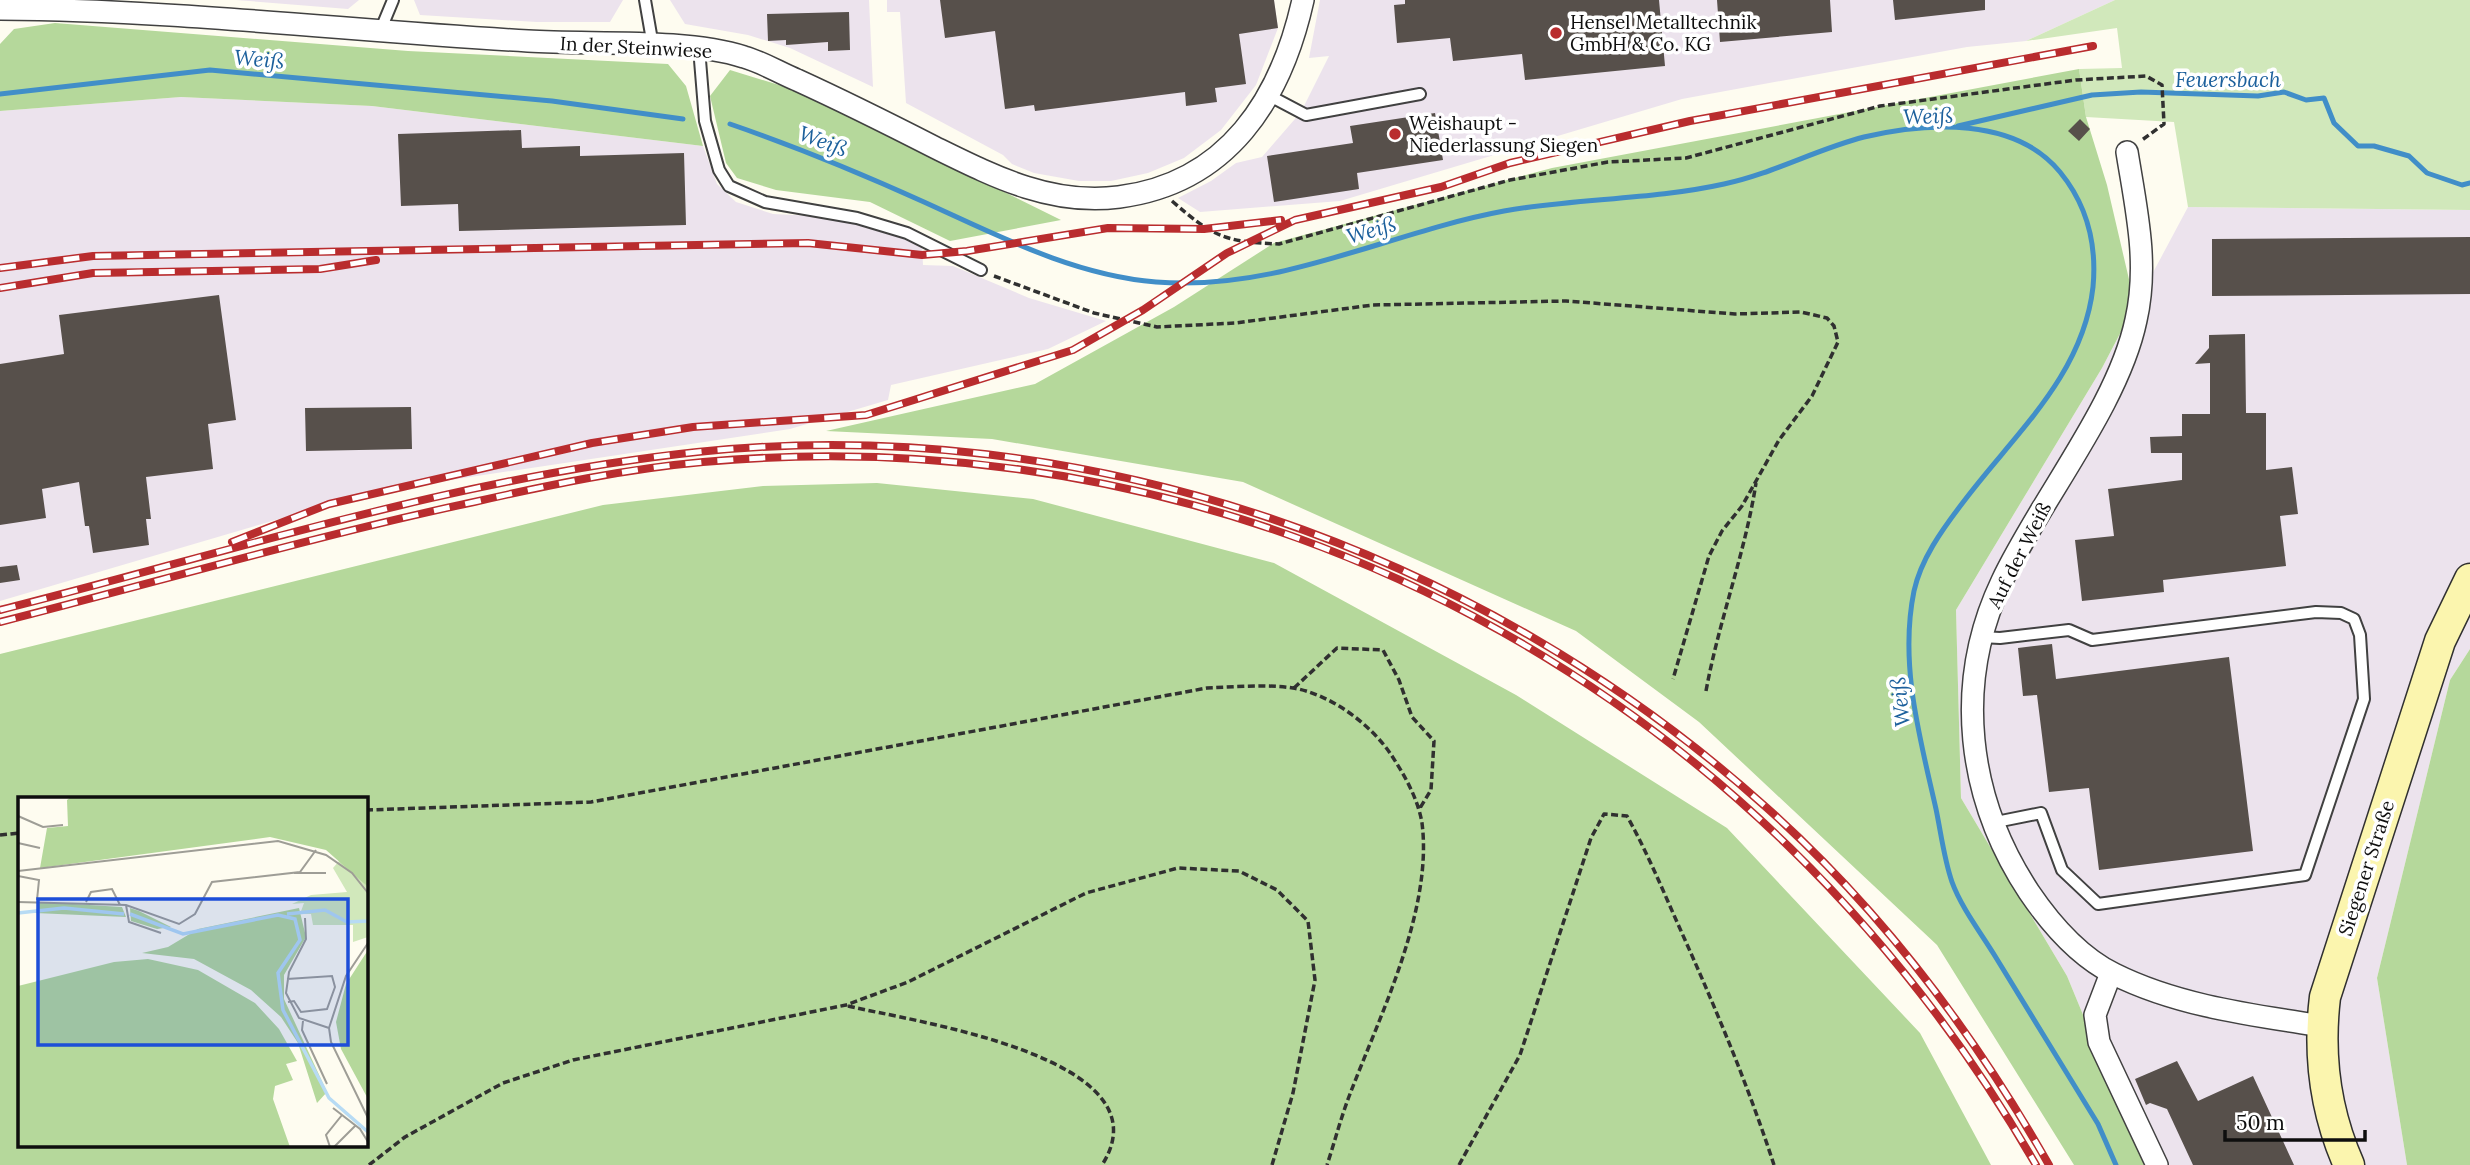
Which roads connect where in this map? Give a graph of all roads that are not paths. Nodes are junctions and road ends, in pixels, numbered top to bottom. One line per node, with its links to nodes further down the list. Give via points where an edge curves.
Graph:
1 (393, 0): 5 (lane)
2 (645, 0): 6 (lane)
3 (1303, 0): 9 (street, In der Steinwiese, via 1287,58)
4 (0, 9): 5 (street, In der Steinwiese, via 119,10)
5 (381, 29): 6 (street, In der Steinwiese)
6 (653, 46): 7 (street, In der Steinwiese)
7 (699, 48): 9 (street, In der Steinwiese, via 743,56 995,177 1038,193 1083,199 1120,197 1185,177 1220,154); 11 (lane, via 705,121 719,170 729,186 765,202 858,218 907,233)
8 (1420, 94): 9 (lane, via 1306,115)
9 (1270, 96)
10 (2127, 152): 13 (street, Auf der Weiß, via 2143,269 2136,321 2117,374 2002,582)
11 (981, 270)
12 (2470, 579): 16 (main road, Siegener Straße, via 2440,641 2337,955)
13 (1981, 636): 14 (street, Auf der Weiß, via 1971,693 1973,751); 14 (lane, via 2069,630 2092,640 2316,612 2341,613 2354,619 2360,635 2364,699 2305,875 2098,904 2062,870 2041,813)
14 (1991, 822): 15 (street, Auf der Weiß, via 2012,866 2044,914)
15 (2111, 973): 16 (street, Auf der Weiß, via 2155,992 2245,1014); 17 (street, via 2095,1015 2099,1042)
16 (2322, 1026): 18 (main road, Siegener Straße, via 2323,1080 2336,1138)
17 (2157, 1165)
18 (2349, 1165)

